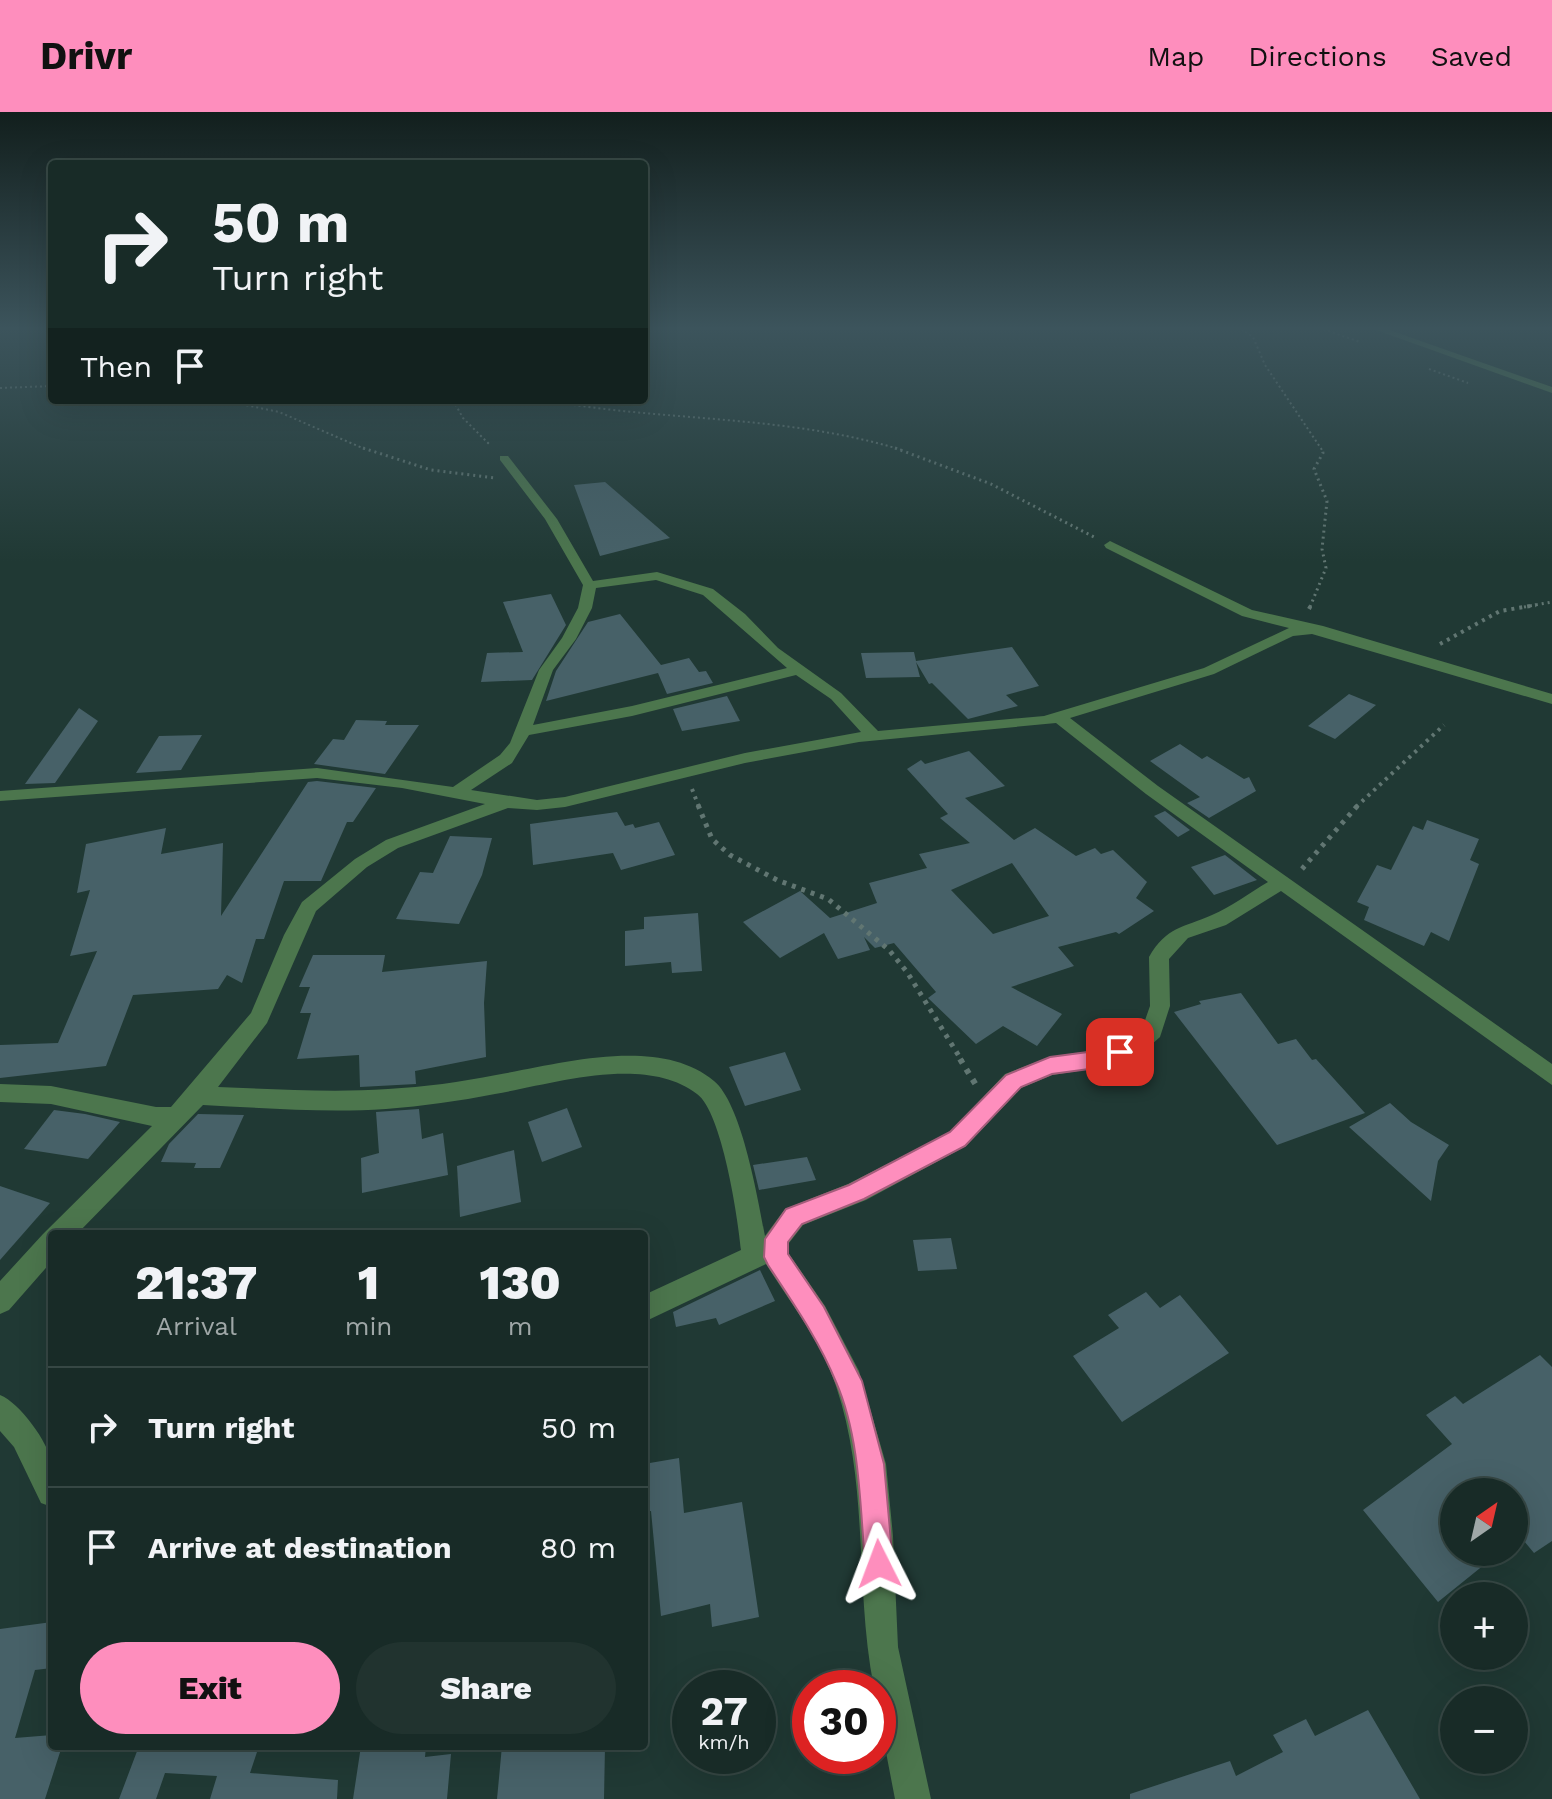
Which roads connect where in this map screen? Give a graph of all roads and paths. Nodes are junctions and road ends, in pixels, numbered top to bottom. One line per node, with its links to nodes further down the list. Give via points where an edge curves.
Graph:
1 (252, 405): 6 (path, via 411,465)
2 (456, 405): 5 (path)
3 (573, 405): 7 (path, via 782,424 866,442 991,484)
4 (1290, 405): 10 (path, via 1322,444 1323,453 1314,469 1327,501 1322,549 1326,568 1314,593)
5 (504, 458): 6 (street)
6 (523, 479): 8 (street)
7 (1110, 545): 10 (street, via 1247,613)
8 (590, 585): 12 (street, via 657,576 708,592); 16 (street, via 585,608 546,670)
9 (1552, 602): 11 (path, via 1500,611 1432,649)
10 (1311, 628): 11 (street); 14 (street, via 1290,632 1209,671)
11 (1423, 662): 13 (street)
12 (797, 670): 16 (street); 17 (street, via 836,696)
13 (1552, 699)
14 (1059, 717): 17 (street); 22 (street)
15 (1444, 725): 22 (path, via 1370,791)
16 (522, 732): 19 (street, via 506,759)
17 (874, 736): 18 (street)
18 (686, 774): 21 (street, via 565,802); 26 (path, via 702,821 730,855 828,899 889,950)
19 (457, 792): 20 (street, via 317,773); 21 (street)
20 (0, 796)
21 (506, 802): 25 (street, via 392,844 309,907 260,1017)
22 (1285, 885): 23 (street); 26 (street, via 1219,920 1181,933 1159,957 1160,1006 1152,1031 1135,1046 1104,1058 1050,1066 1013,1081)
23 (1552, 1076)
24 (0, 1093): 27 (street, via 51,1095)
25 (198, 1095): 27 (street); 30 (street, via 386,1099 563,1072 659,1067 709,1090)
26 (989, 1106): 30 (street, via 958,1139 927,1157 794,1217)
27 (178, 1117): 28 (street)
28 (64, 1230)
29 (48, 1247): 31 (street)
30 (766, 1252): 32 (street); 35 (street, via 776,1257 816,1315 849,1381 871,1464 882,1647)
31 (0, 1301)
32 (648, 1307)
33 (0, 1409): 34 (street, via 24,1437)
34 (48, 1484)
35 (913, 1799)

